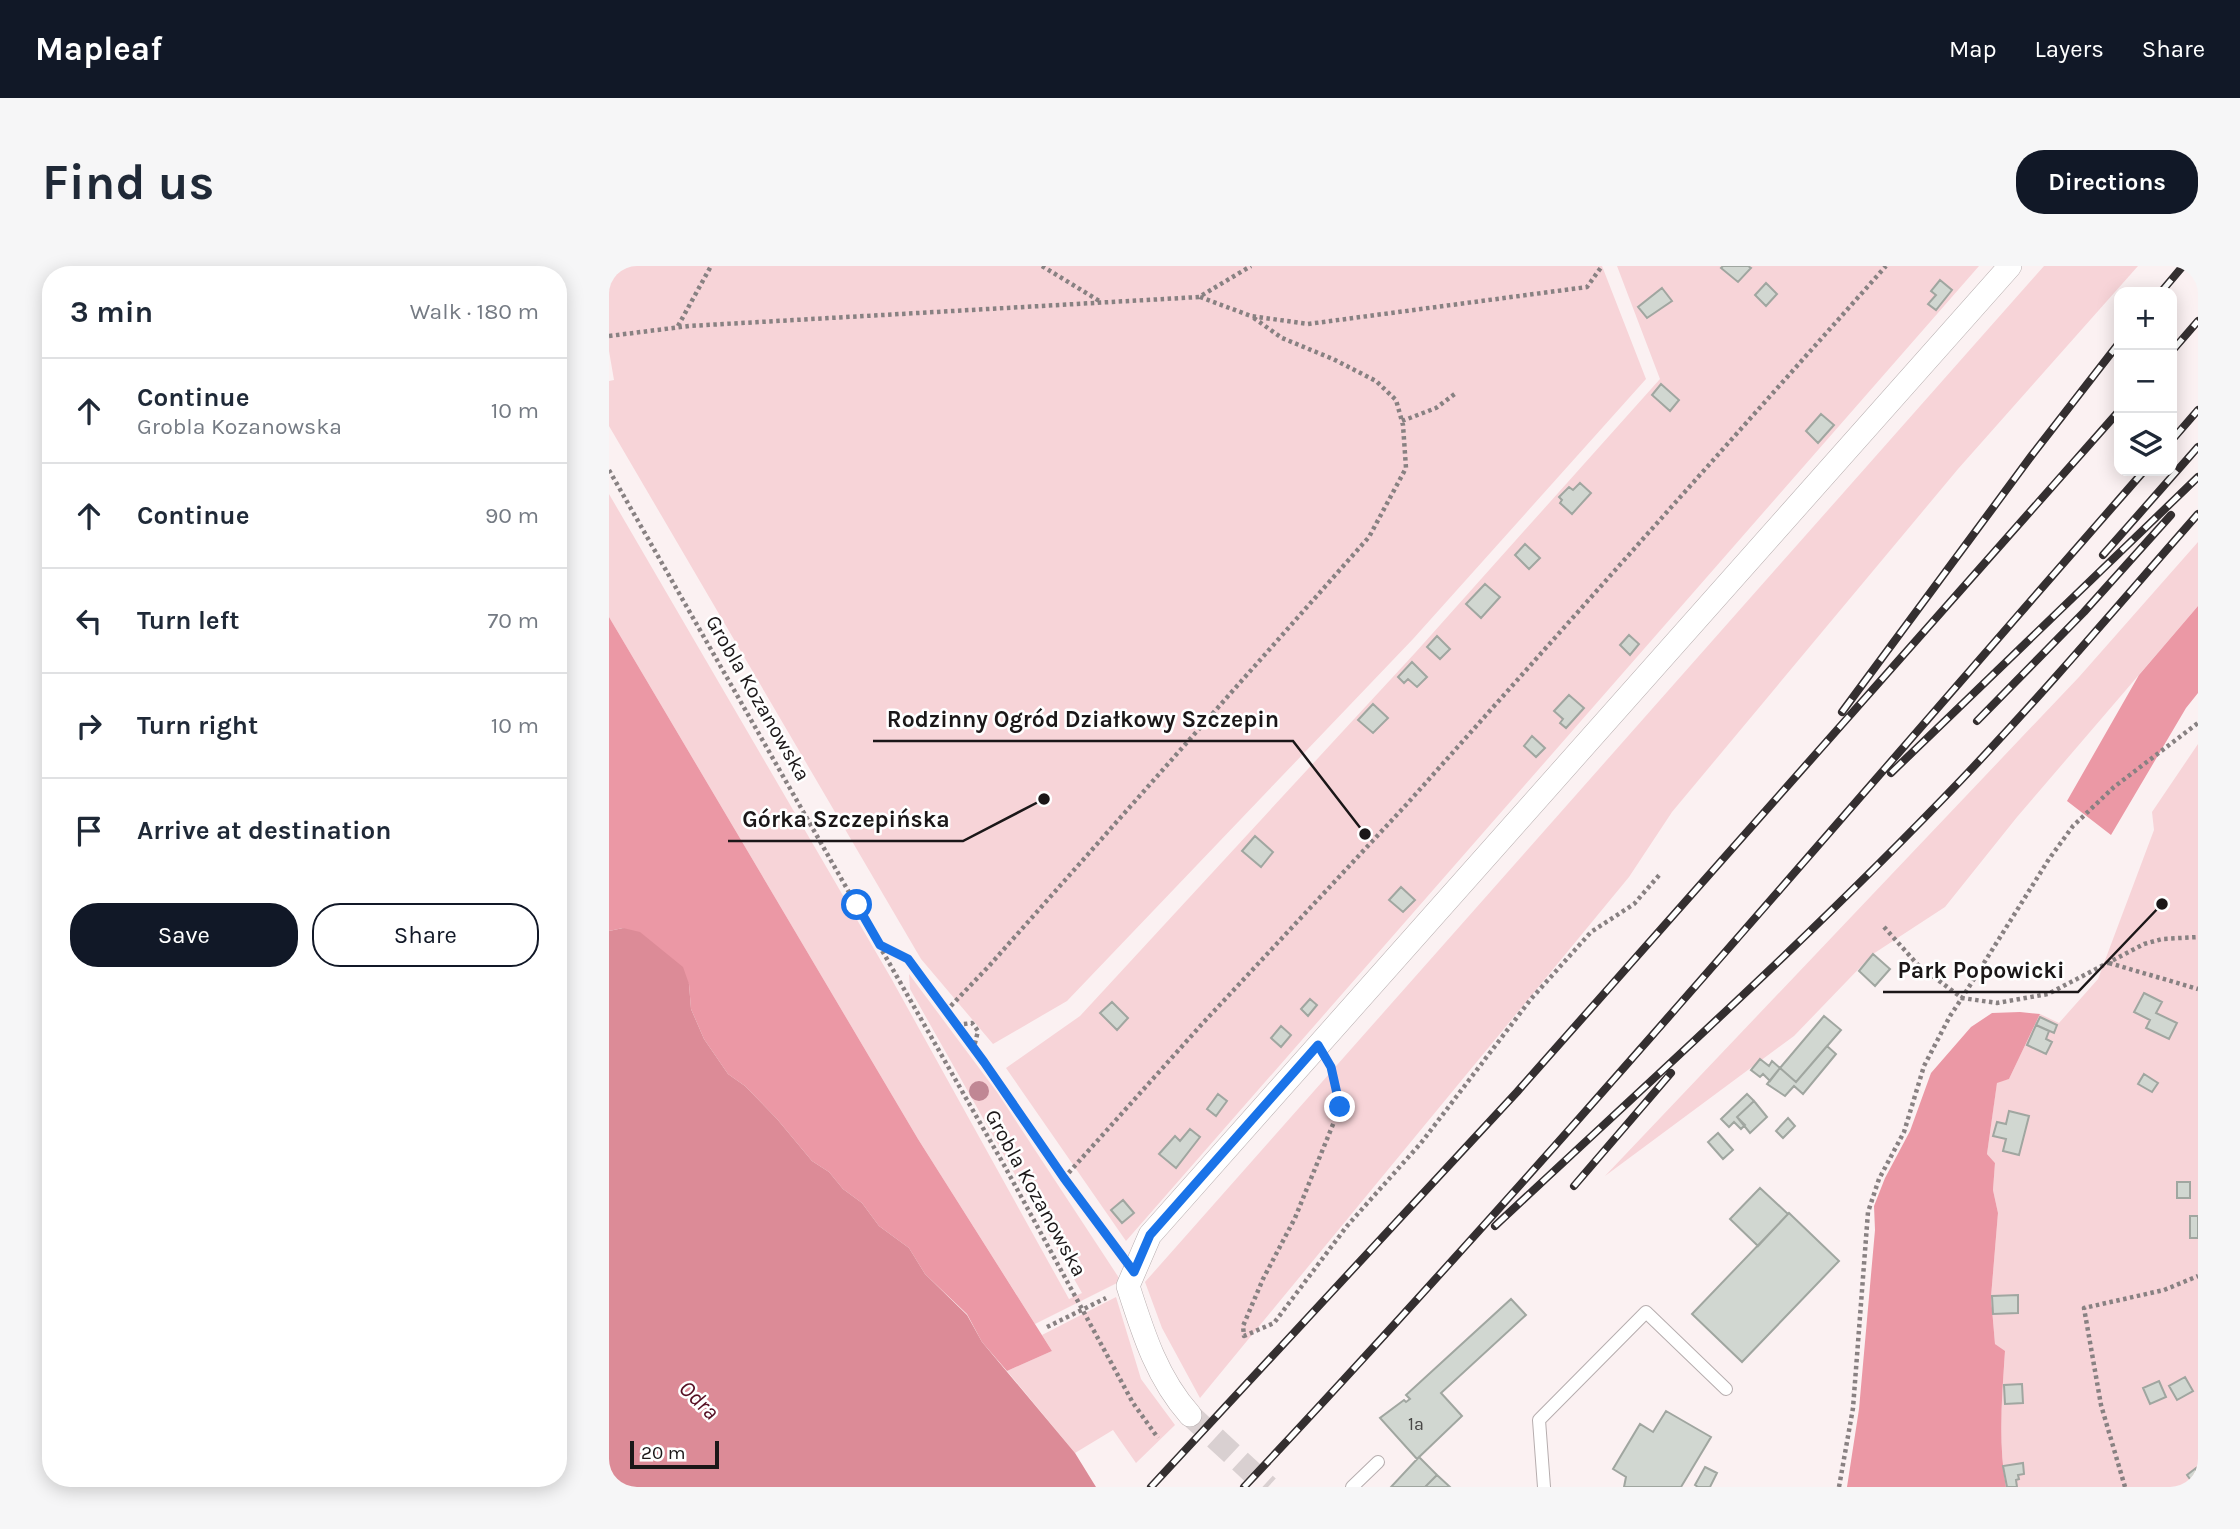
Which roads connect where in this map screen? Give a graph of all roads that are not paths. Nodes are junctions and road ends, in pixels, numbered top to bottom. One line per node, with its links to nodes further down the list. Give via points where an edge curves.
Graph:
1 (2010, 266): 3 (street, via 1150,1235 1128,1286 1147,1348 1174,1397)
2 (1726, 1389): 6 (lane, via 1646,1312 1539,1420)
3 (1190, 1415)
4 (1378, 1462): 5 (lane)
5 (1352, 1487)
6 (1544, 1487)

